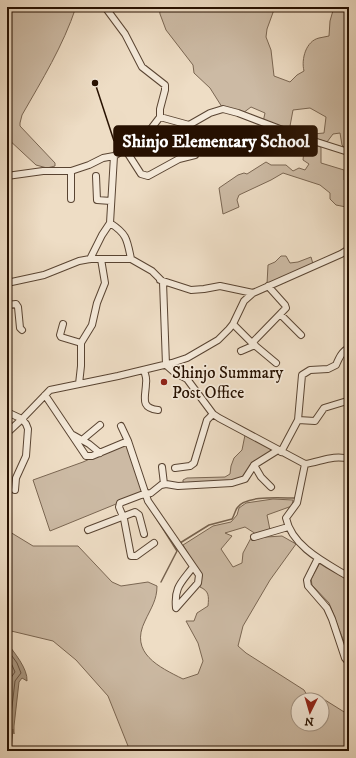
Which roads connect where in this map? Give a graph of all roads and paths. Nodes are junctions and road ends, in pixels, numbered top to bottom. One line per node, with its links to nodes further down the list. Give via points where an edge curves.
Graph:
1 (106, 7): 2 (street, via 125,34 142,66 165,85)
2 (160, 117): 3 (street, via 150,130); 4 (street, via 189,125 210,112 223,109 301,137 345,151)
3 (125, 149): 5 (street, via 140,174 148,176 179,159); 6 (street)
4 (349, 150)
5 (195, 155)
6 (114, 156): 7 (street); 11 (street)
7 (71, 171): 8 (street, via 43,171); 10 (street)
8 (7, 176)
9 (96, 176): 11 (street, via 97,200)
10 (71, 199)
11 (111, 201): 12 (street)
12 (110, 223): 14 (street); 16 (street, via 121,230 127,239)
13 (349, 249): 19 (street)
14 (90, 259): 15 (street); 18 (street, via 44,275)
15 (101, 259): 16 (street); 27 (street, via 105,283 92,325)
16 (131, 259): 17 (street, via 152,271)
17 (160, 280): 20 (street, via 191,290 220,286); 32 (street, via 163,282)
18 (7, 283)
19 (268, 286): 20 (street); 22 (street, via 286,308)
20 (253, 293): 24 (street, via 244,301)
21 (7, 305): 25 (street, via 16,304 18,307)
22 (280, 315): 26 (street); 28 (street)
23 (62, 324): 27 (street, via 61,337)
24 (233, 324): 28 (street); 32 (street, via 218,340 187,358)
25 (22, 330)
26 (301, 335)
27 (81, 343): 34 (street, via 82,366)
28 (254, 344): 30 (street); 31 (street)
29 (349, 348): 41 (street, via 339,357 336,365 328,369 310,370 302,375)
30 (242, 351)
31 (276, 363)
32 (166, 364): 33 (street); 39 (street, via 187,379)
33 (144, 370): 34 (street); 37 (street, via 147,381 144,399 147,407)
34 (79, 384): 35 (street, via 50,390)
35 (45, 395): 40 (street); 45 (street)
36 (349, 402): 41 (street, via 324,408 315,421)
37 (158, 410)
38 (7, 412): 40 (street)
39 (213, 414): 48 (street); 54 (street, via 207,420 194,463)
40 (22, 419): 44 (street); 57 (street, via 28,429 27,449)
41 (298, 420): 48 (street)
42 (100, 425): 46 (street)
43 (121, 426): 47 (street)
44 (7, 433)
45 (72, 434): 46 (street); 49 (street, via 86,456)
46 (82, 440): 49 (street)
47 (128, 441): 49 (street); 58 (street)
48 (280, 451): 51 (street); 52 (street)
49 (100, 452)
50 (349, 459): 51 (street, via 338,456)
51 (305, 464): 60 (street, via 297,503 286,518)
52 (254, 465): 55 (street, via 245,478 232,483 178,486); 56 (street)
53 (162, 467): 55 (street)
54 (175, 468)
55 (164, 484): 58 (street)
56 (271, 487)
57 (14, 490)
58 (146, 495): 59 (street, via 120,503); 66 (street)
59 (122, 517): 61 (street); 62 (street, via 137,513); 64 (street, via 131,556 136,556)
60 (288, 527): 63 (street); 65 (street, via 307,550)
61 (88, 530)
62 (144, 534)
63 (254, 537)
64 (154, 543)
65 (318, 558): 67 (street); 68 (street, via 307,580 308,586 327,608)
66 (193, 567): 66 (street, via 199,575 198,583 176,608 175,596 179,586)
67 (349, 577)
68 (349, 663)

